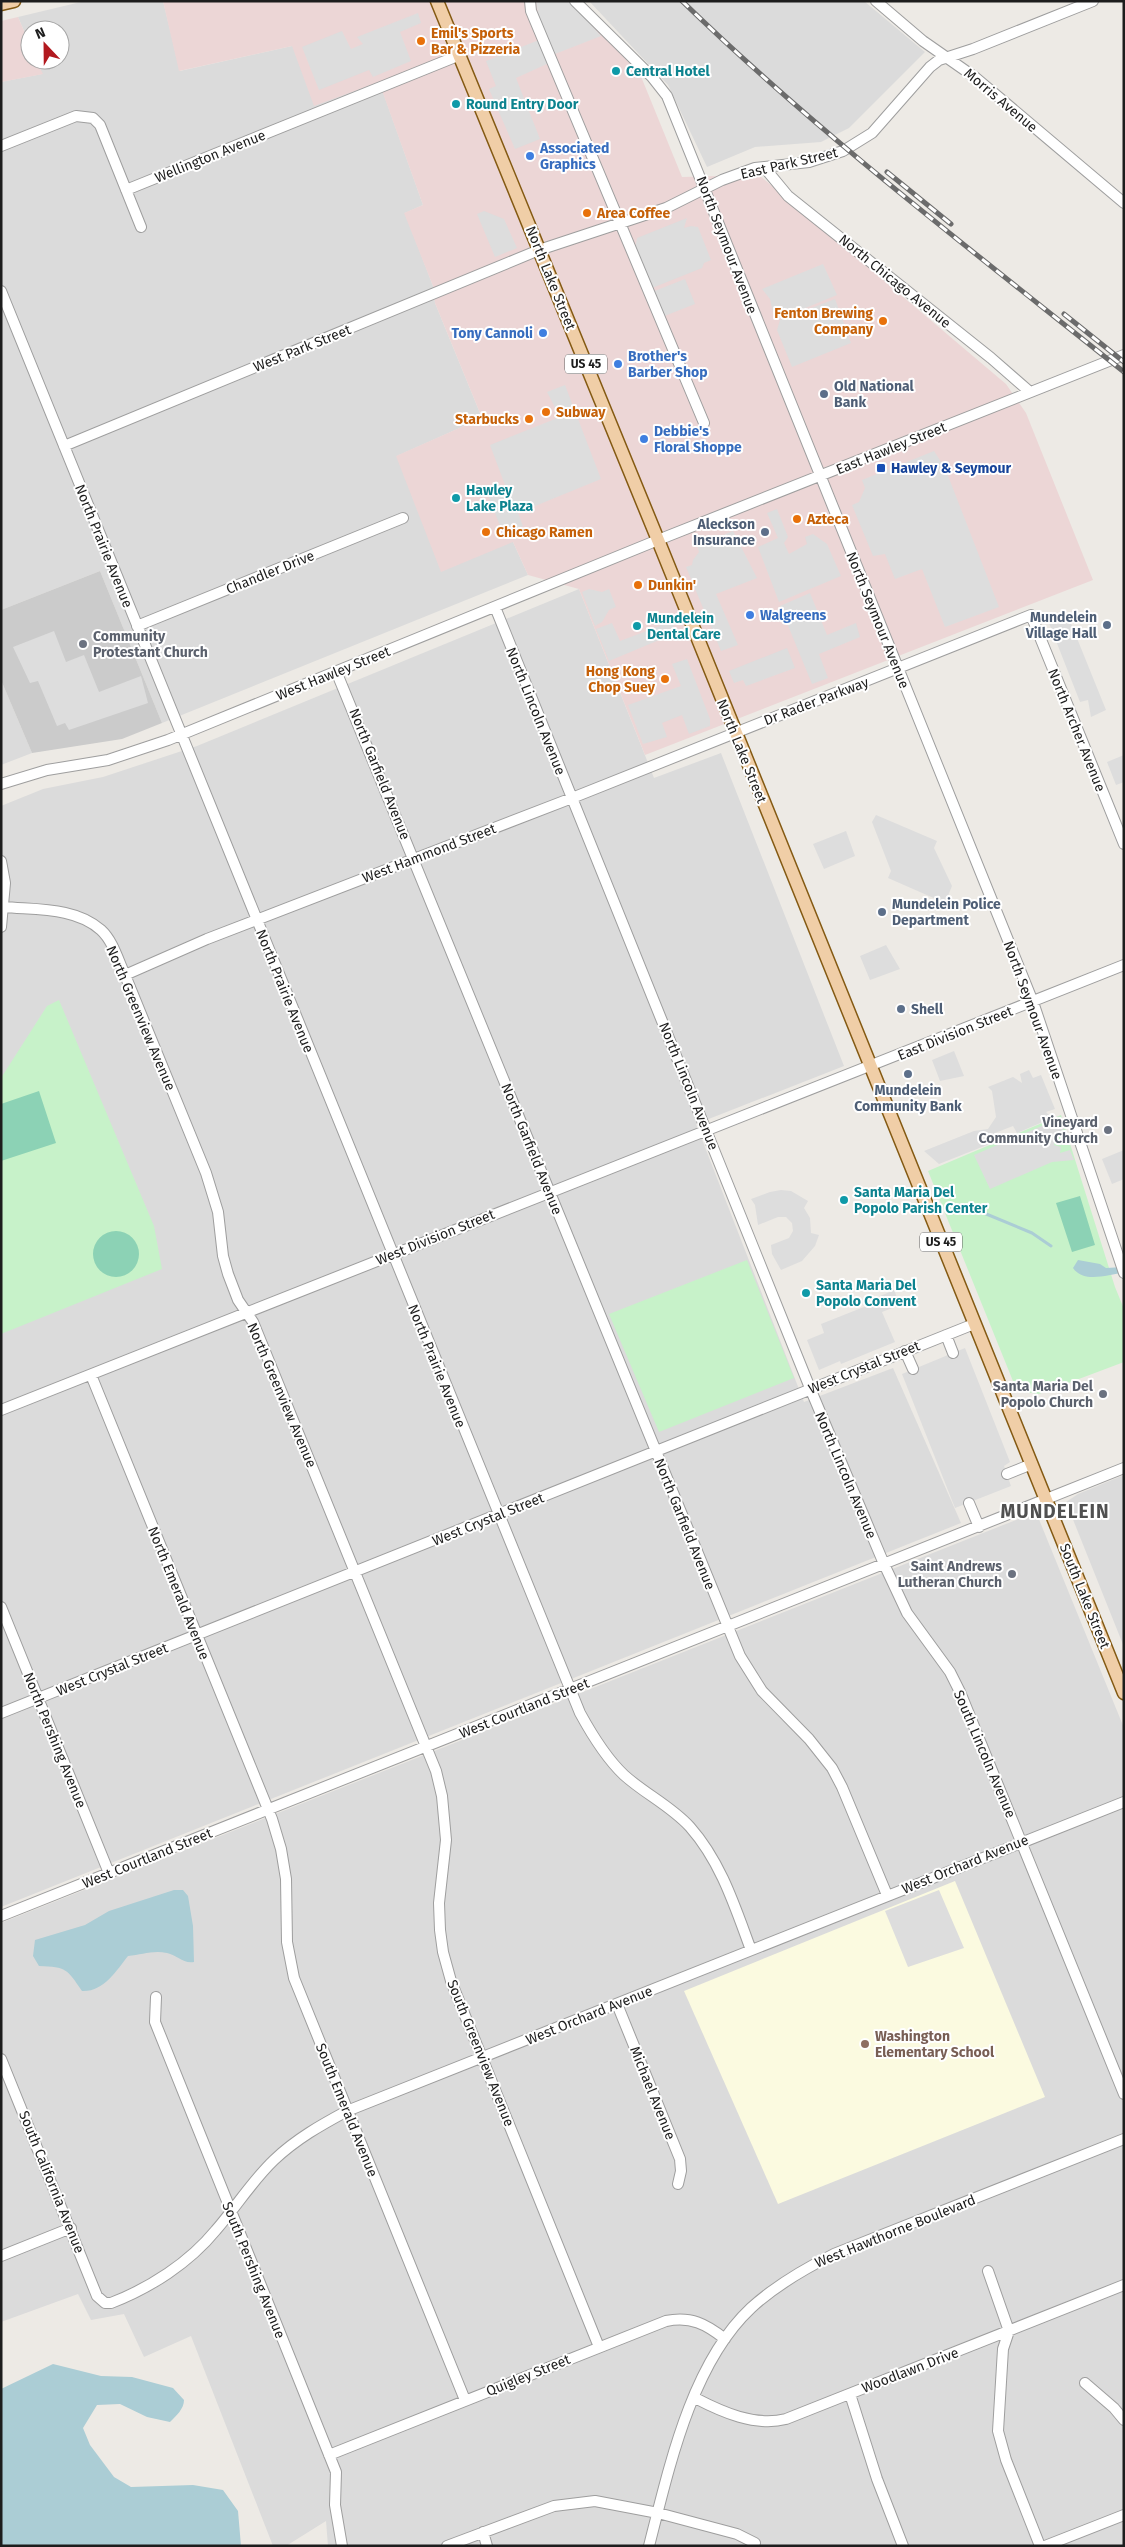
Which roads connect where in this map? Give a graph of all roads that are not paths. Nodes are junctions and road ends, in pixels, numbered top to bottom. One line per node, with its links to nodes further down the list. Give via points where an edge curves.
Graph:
1 (14, 1): 7 (main road)
2 (437, 1): 8 (main road, North Lake Street / US 45)
3 (530, 1): 15 (street, via 531,11)
4 (575, 1): 13 (street, North Seymour Avenue, via 667,96)
5 (876, 1): 9 (street, Morris Avenue, via 923,41)
6 (1093, 1): 9 (street, East Park Street)
7 (1, 4)
8 (460, 55): 12 (street, Wellington Avenue); 17 (main road, North Lake Street / US 45)
9 (948, 57): 11 (street, East Park Street, via 930,67 872,133 843,151 809,162); 14 (street, Morris Avenue)
10 (1, 146): 12 (street, via 76,116 93,118 100,125)
11 (764, 166): 13 (street, East Park Street, via 722,180); 20 (street, North Chicago Avenue, via 788,196)
12 (126, 190): 16 (street)
13 (704, 190): 15 (street, East Park Street, via 666,208); 23 (street, North Seymour Avenue)
14 (1124, 203)
15 (619, 223): 17 (street, East Park Street); 21 (street)
16 (141, 227)
17 (539, 250): 22 (street, West Park Street); 25 (main road, North Lake Street / US 45)
18 (1, 291): 22 (street, North Prairie Avenue)
19 (1124, 355): 20 (street, East Hawley Street)
20 (1030, 392): 23 (street, East Hawley Street)
21 (704, 423)
22 (64, 446): 28 (street, North Prairie Avenue)
23 (819, 476): 25 (street, East Hawley Street); 29 (street, North Seymour Avenue)
24 (403, 518): 28 (street, Chandler Drive)
25 (658, 540): 26 (street, West Hawley Street); 31 (main road, North Lake Street / US 45)
26 (494, 607): 30 (street, West Hawley Street); 34 (street, North Lincoln Avenue)
27 (1031, 615): 29 (street, Dr Rader Parkway); 35 (street, North Archer Avenue)
28 (137, 626): 32 (street, North Prairie Avenue)
29 (898, 669): 31 (street, Dr Rader Parkway); 43 (street, North Seymour Avenue)
30 (336, 671): 32 (street, West Hawley Street); 36 (street, North Garfield Avenue)
31 (734, 732): 34 (street, West Hammond Street); 44 (main road, North Lake Street / US 45)
32 (181, 735): 33 (street, West Hawley Street, via 108,760 47,770); 39 (street, North Prairie Avenue)
33 (1, 784)
34 (572, 798): 36 (street, West Hammond Street); 45 (street, North Lincoln Avenue)
35 (1124, 844)
36 (414, 858): 39 (street, West Hammond Street); 46 (street, North Garfield Avenue)
37 (1, 860): 38 (street)
38 (4, 907): 40 (street); 42 (street, North Greenview Avenue, via 70,913 89,921 102,931 114,948)
39 (256, 920): 42 (street, West Hammond Street); 47 (street, North Prairie Avenue)
40 (1, 927)
41 (1124, 965): 43 (street, East Division Street)
42 (124, 975): 50 (street, North Greenview Avenue, via 206,1173 217,1207 228,1274)
43 (1033, 1002): 44 (street, East Division Street); 48 (street, North Seymour Avenue)
44 (870, 1067): 45 (street, West Division Street); 51 (main road, North Lake Street / US 45)
45 (707, 1131): 46 (street, West Division Street); 57 (street, North Lincoln Avenue)
46 (550, 1192): 47 (street, West Division Street); 59 (street, North Garfield Avenue)
47 (392, 1254): 50 (street, West Division Street); 65 (street, North Prairie Avenue)
48 (1120, 1258): 49 (street, North Seymour Avenue)
49 (1124, 1272)
50 (246, 1312): 56 (street, West Division Street); 68 (street, North Greenview Avenue, via 253,1322)
51 (974, 1324): 52 (street, West Crystal Street); 60 (main road, North Lake Street / US 45)
52 (946, 1335): 53 (street, West Crystal Street); 54 (street)
53 (906, 1351): 55 (street); 57 (street, West Crystal Street)
54 (953, 1353)
55 (913, 1369)
56 (91, 1375): 58 (street, West Division Street); 71 (street, North Emerald Avenue)
57 (810, 1388): 59 (street, West Crystal Street); 67 (street, North Lincoln Avenue)
58 (1, 1410)
59 (655, 1452): 65 (street, West Crystal Street); 70 (street, North Garfield Avenue)
60 (1032, 1464): 62 (street); 63 (main road, North Lake Street / US 45)
61 (1124, 1468): 63 (street, West Courtland Street)
62 (1007, 1474)
63 (1046, 1500): 66 (street, West Courtland Street); 73 (main road, South Lake Street / US 45)
64 (968, 1503): 66 (street)
65 (498, 1515): 68 (street, West Crystal Street); 72 (street, North Prairie Avenue)
66 (979, 1527): 67 (street, West Courtland Street)
67 (884, 1564): 70 (street, West Courtland Street); 79 (street, South Lincoln Avenue, via 907,1613 950,1672 960,1692)
68 (355, 1572): 71 (street, West Crystal Street); 76 (street, North Greenview Avenue)
69 (1, 1607): 74 (street, North Pershing Avenue)
70 (727, 1627): 72 (street, West Courtland Street); 81 (street, North Garfield Avenue, via 740,1656 762,1691 832,1768)
71 (196, 1635): 74 (street, West Crystal Street); 78 (street, North Emerald Avenue)
72 (570, 1689): 76 (street, West Courtland Street); 83 (street, North Prairie Avenue, via 589,1730 612,1761 624,1774 673,1810 703,1842 725,1880)
73 (1124, 1693)
74 (38, 1698): 75 (street, West Crystal Street); 80 (street, North Pershing Avenue)
75 (1, 1713)
76 (427, 1747): 78 (street, West Courtland Street); 86 (street, South Greenview Avenue, via 436,1771 445,1818 446,1840 439,1903 442,1952)
77 (1124, 1802): 79 (street, West Orchard Avenue)
78 (268, 1811): 80 (street, West Courtland Street); 89 (street, South Emerald Avenue, via 283,1856 290,1962)
79 (1022, 1842): 81 (street, West Orchard Avenue); 88 (street, South Lincoln Avenue)
80 (108, 1873): 82 (street, West Courtland Street)
81 (887, 1895): 83 (street, West Orchard Avenue)
82 (1, 1916)
83 (751, 1950): 85 (street, West Orchard Avenue)
84 (156, 1997): 92 (street, South Pershing Avenue, via 155,2022)
85 (617, 2004): 86 (street, West Orchard Avenue); 91 (street, Michael Avenue, via 680,2159 682,2171)
86 (482, 2057): 89 (street, West Orchard Avenue); 100 (street, South Greenview Avenue)
87 (1, 2059): 93 (street, South California Avenue)
88 (1124, 2094)
89 (347, 2111): 92 (street, West Orchard Avenue, via 289,2147 260,2175); 104 (street, South Emerald Avenue)
90 (1124, 2139): 99 (street, West Hawthorne Boulevard, via 806,2268 776,2286 751,2308)
91 (678, 2184)
92 (231, 2212): 97 (street, West Orchard Avenue, via 216,2231 176,2267 126,2298); 106 (street, South Pershing Avenue)
93 (70, 2228): 94 (street); 97 (street, South California Avenue, via 97,2296)
94 (1, 2256)
95 (988, 2271): 98 (street)
96 (1124, 2286): 98 (street, Woodlawn Drive)
97 (106, 2303)
98 (1009, 2331): 102 (street, Woodlawn Drive); 116 (street, via 1003,2349 998,2430 1006,2460)
99 (725, 2339): 100 (street, Quigley Street, via 699,2321 681,2318); 103 (street, West Hawthorne Boulevard, via 706,2370)
100 (600, 2347): 104 (street, Quigley Street)
101 (1085, 2383): 105 (street)
102 (850, 2394): 103 (street, Woodlawn Drive, via 774,2422 758,2422); 115 (street, via 877,2479)
103 (695, 2398): 107 (street, West Hawthorne Boulevard)
104 (465, 2400): 106 (street, Quigley Street)
105 (1124, 2420)
106 (329, 2455): 111 (street, South Pershing Avenue, via 336,2472 335,2505)
107 (658, 2513): 109 (street, via 615,2503 576,2502 531,2513); 110 (street, via 737,2534); 114 (street, West Hawthorne Boulevard)
108 (1124, 2515): 117 (street)
109 (483, 2532): 112 (street); 113 (street)
110 (755, 2543)
111 (342, 2546)
112 (447, 2546)
113 (487, 2546)
114 (649, 2546)
115 (904, 2546)
116 (1040, 2546)
117 (1046, 2546)

